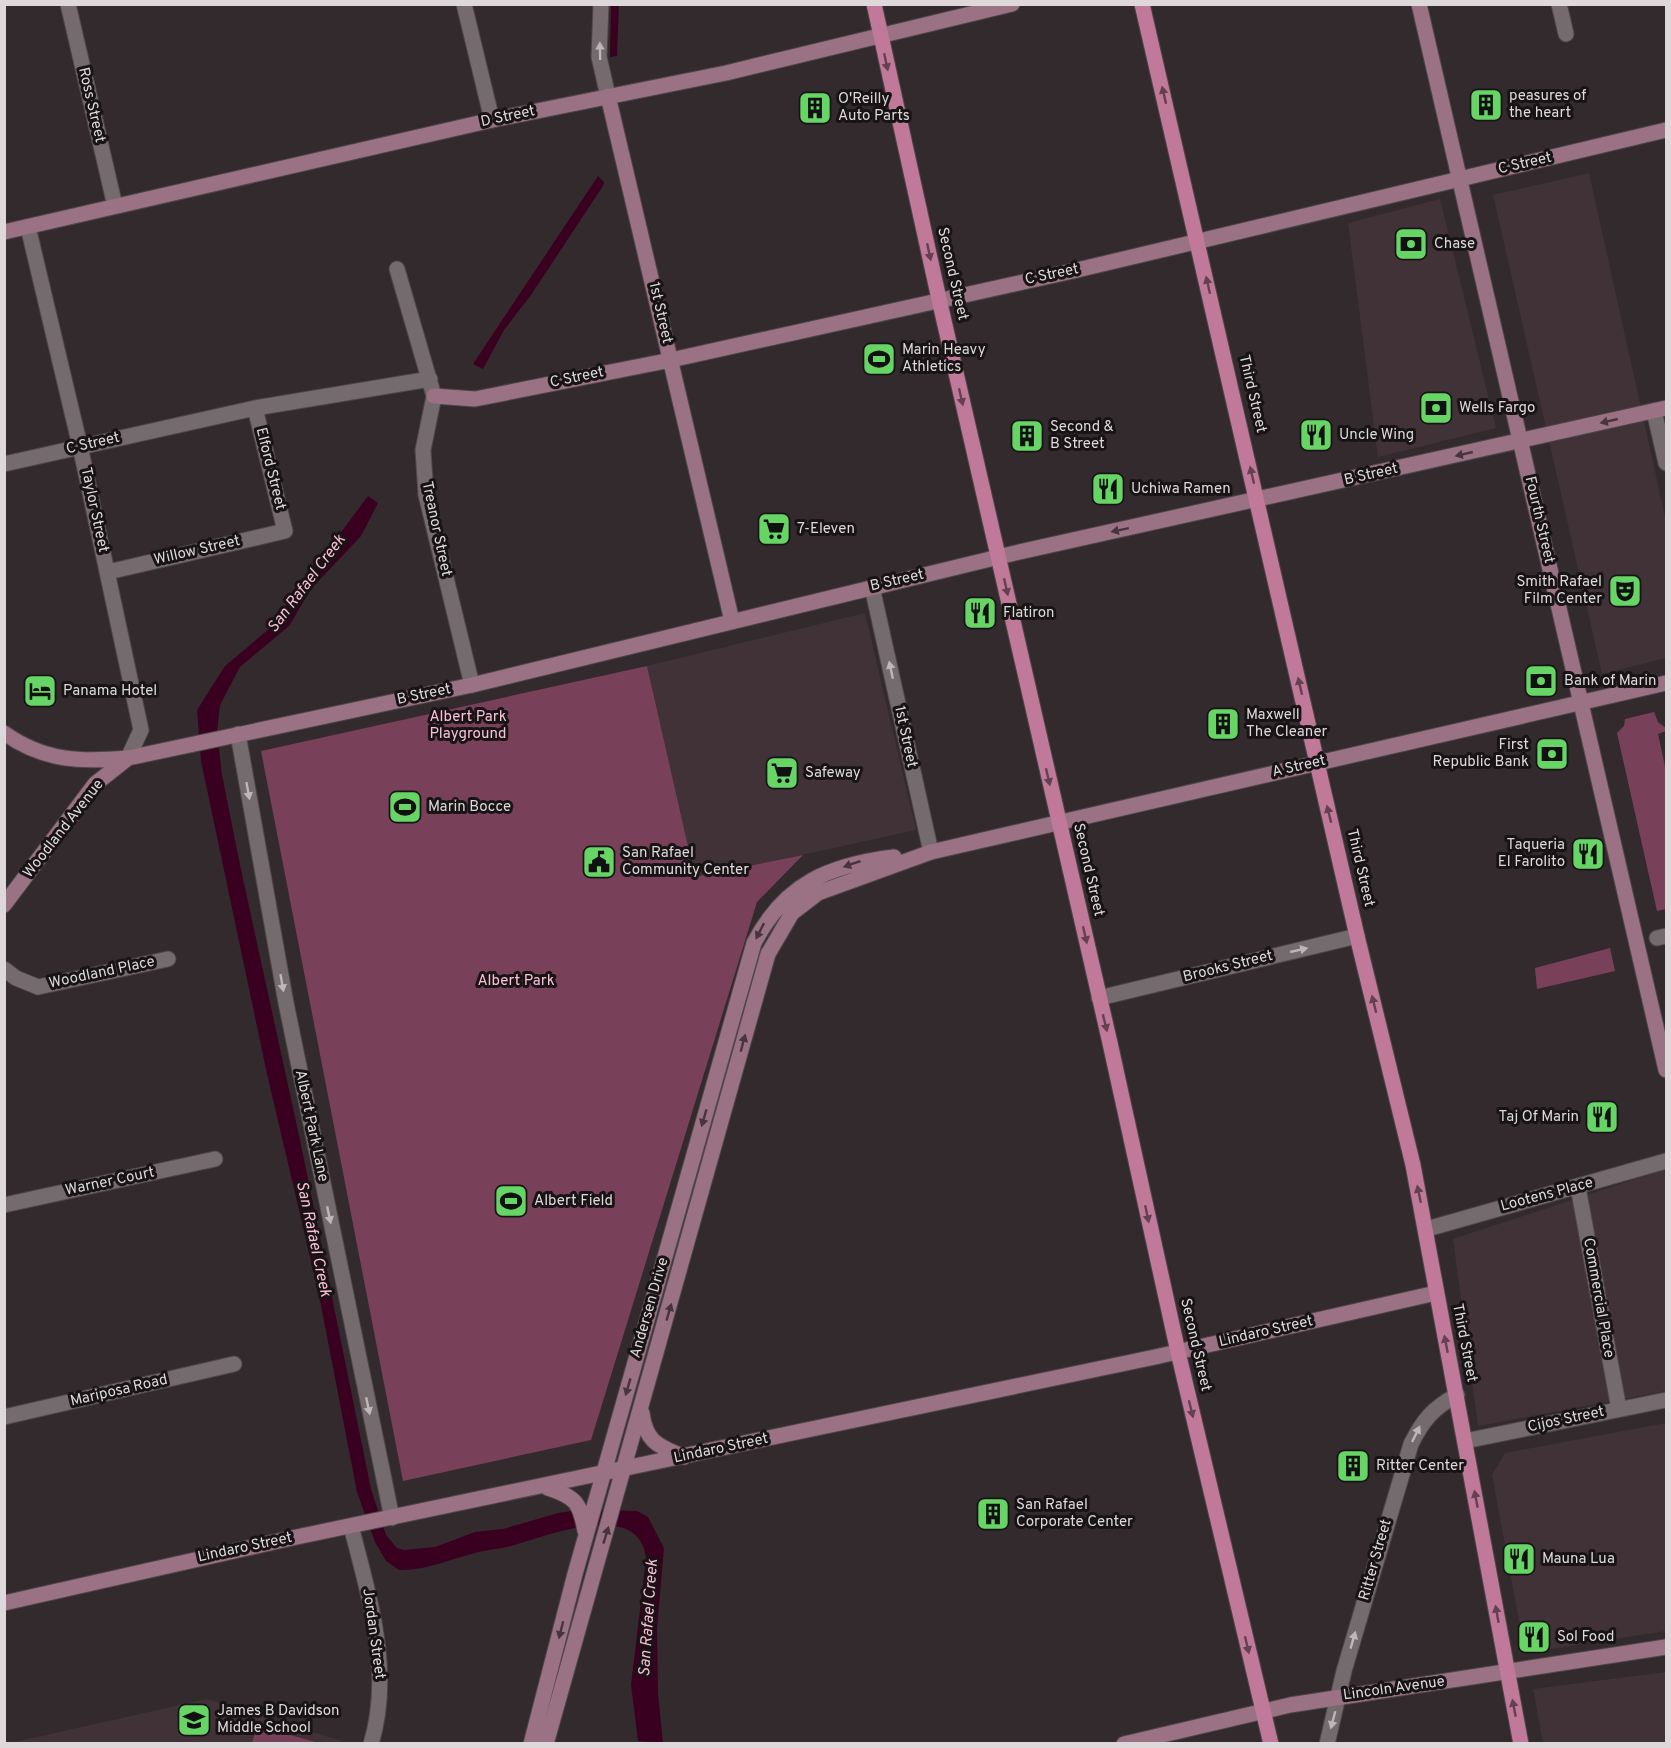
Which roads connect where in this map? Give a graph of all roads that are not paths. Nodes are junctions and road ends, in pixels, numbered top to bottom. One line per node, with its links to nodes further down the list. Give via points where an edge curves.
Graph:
1 (68, 4): 15 (street, Ross Street)
2 (464, 4): 12 (street)
3 (601, 4): 11 (street, 1st Street, one-way to 3, via 599,57)
4 (873, 4): 10 (main road, Second Street)
5 (1012, 4): 10 (street, D Street)
6 (1142, 4): 18 (main road, Third Street, one-way to 6)
7 (1419, 4): 14 (street, Fourth Street)
8 (1559, 4): 9 (street)
9 (1566, 34)
10 (881, 36): 11 (street, D Street); 20 (main road, Second Street, one-way to 20)
11 (608, 96): 12 (street, D Street); 21 (street, 1st Street)
12 (492, 120): 15 (street, D Street)
13 (1666, 130): 14 (street, C Street)
14 (1459, 179): 18 (street, C Street); 26 (street, Fourth Street)
15 (115, 207): 16 (street, D Street)
16 (28, 227): 17 (street, D Street); 27 (street, Taylor Street)
17 (4, 232)
18 (1198, 242): 20 (street, C Street); 30 (main road, Third Street, one-way to 18)
19 (397, 269): 22 (street, Treanor Street)
20 (939, 299): 21 (street, C Street); 32 (main road, Second Street, one-way to 32)
21 (671, 360): 23 (street, C Street, via 474,399); 35 (street, 1st Street)
22 (430, 379): 23 (street, Treanor Street); 24 (street, C Street)
23 (434, 396): 37 (street, Treanor Street, via 423,450 426,495)
24 (255, 408): 27 (street, C Street); 31 (street, Elford Street)
25 (1660, 410): 26 (street, B Street, one-way to 26); 28 (street)
26 (1521, 441): 30 (street, B Street, one-way to 30); 38 (street, Fourth Street)
27 (80, 446): 29 (street, C Street); 33 (street, Taylor Street)
28 (1666, 463)
29 (4, 464)
30 (1258, 501): 32 (street, B Street, one-way to 32); 42 (main road, Third Street, one-way to 30)
31 (285, 531): 33 (street, Willow Street)
32 (999, 557): 34 (street, B Street); 43 (main road, Second Street, one-way to 43)
33 (108, 572): 41 (street, Taylor Street, via 141,730)
34 (872, 587): 35 (street, B Street); 44 (street, 1st Street, one-way to 34)
35 (732, 621): 37 (street, B Street)
36 (1666, 684): 38 (street, A Street)
37 (472, 685): 40 (street, B Street)
38 (1582, 703): 42 (street, A Street); 52 (street, Fourth Street)
39 (4, 734): 41 (street, B Street, via 57,757 84,762)
40 (238, 734): 41 (street, B Street); 71 (street, Albert Park Lane, one-way to 71, via 285,1003)
41 (128, 758): 47 (street, Woodland Avenue, via 95,784)
42 (1318, 763): 43 (street, A Street); 48 (main road, Third Street, one-way to 42)
43 (1058, 822): 44 (street, A Street); 51 (main road, Second Street, one-way to 51)
44 (931, 852): 45 (street, A Street, one-way to 45, via 862,861); 46 (street, A Street, via 834,886)
45 (798, 888): 69 (street, Andersen Drive, one-way to 69, via 766,920 754,943)
46 (806, 901): 64 (street, Andersen Drive, one-way to 46, via 768,954 792,913)
47 (4, 905)
48 (1357, 936): 51 (street, Brooks Street, one-way to 48); 57 (main road, Third Street, one-way to 48)
49 (168, 959): 50 (street, Woodland Place, via 38,987)
50 (4, 969)
51 (1099, 998): 59 (main road, Second Street, one-way to 59)
52 (1666, 1070)
53 (215, 1159): 56 (street, Warner Court)
54 (1666, 1161): 55 (street, Lootens Place)
55 (1578, 1187): 57 (street, Lootens Place); 63 (street, Commercial Place)
56 (4, 1205)
57 (1427, 1229): 58 (main road, Third Street)
58 (1436, 1293): 59 (street, Lindaro Street); 61 (main road, Third Street, one-way to 58)
59 (1178, 1352): 67 (street, Lindaro Street); 78 (main road, Second Street, one-way to 78)
60 (234, 1364): 65 (street, Mariposa Road)
61 (1456, 1395): 66 (main road, Third Street); 77 (street, Ritter Street, one-way to 61, via 1411,1444 1423,1420)
62 (1666, 1400): 63 (street, Cijos Street)
63 (1619, 1409): 66 (street, Cijos Street)
64 (641, 1411): 67 (street, via 649,1437); 68 (street, Andersen Drive)
65 (4, 1417)
66 (1465, 1441): 76 (main road, Third Street, one-way to 66)
67 (684, 1457): 68 (street, Lindaro Street)
68 (625, 1470): 69 (street, Lindaro Street); 81 (street, Andersen Drive, one-way to 68)
69 (603, 1474): 70 (street, Lindaro Street); 73 (street, Andersen Drive)
70 (545, 1487): 71 (street, Lindaro Street); 73 (street, via 566,1493 580,1508)
71 (389, 1518): 72 (street, Lindaro Street)
72 (356, 1525): 74 (street, Lindaro Street); 79 (street, Jordan Street, via 381,1675)
73 (586, 1534): 80 (street, Andersen Drive, one-way to 80)
74 (4, 1603)
75 (1666, 1647): 76 (street, Lincoln Avenue)
76 (1507, 1672): 77 (street, Lincoln Avenue); 85 (main road, Third Street, one-way to 76)
77 (1339, 1697): 78 (street, Lincoln Avenue); 84 (street, Ritter Street, one-way to 84)
78 (1263, 1711): 82 (street, Lincoln Avenue); 83 (main road, Second Street)
79 (371, 1743)
80 (531, 1743)
81 (546, 1743)
82 (1124, 1743)
83 (1271, 1743)
84 (1327, 1743)
85 (1521, 1743)

